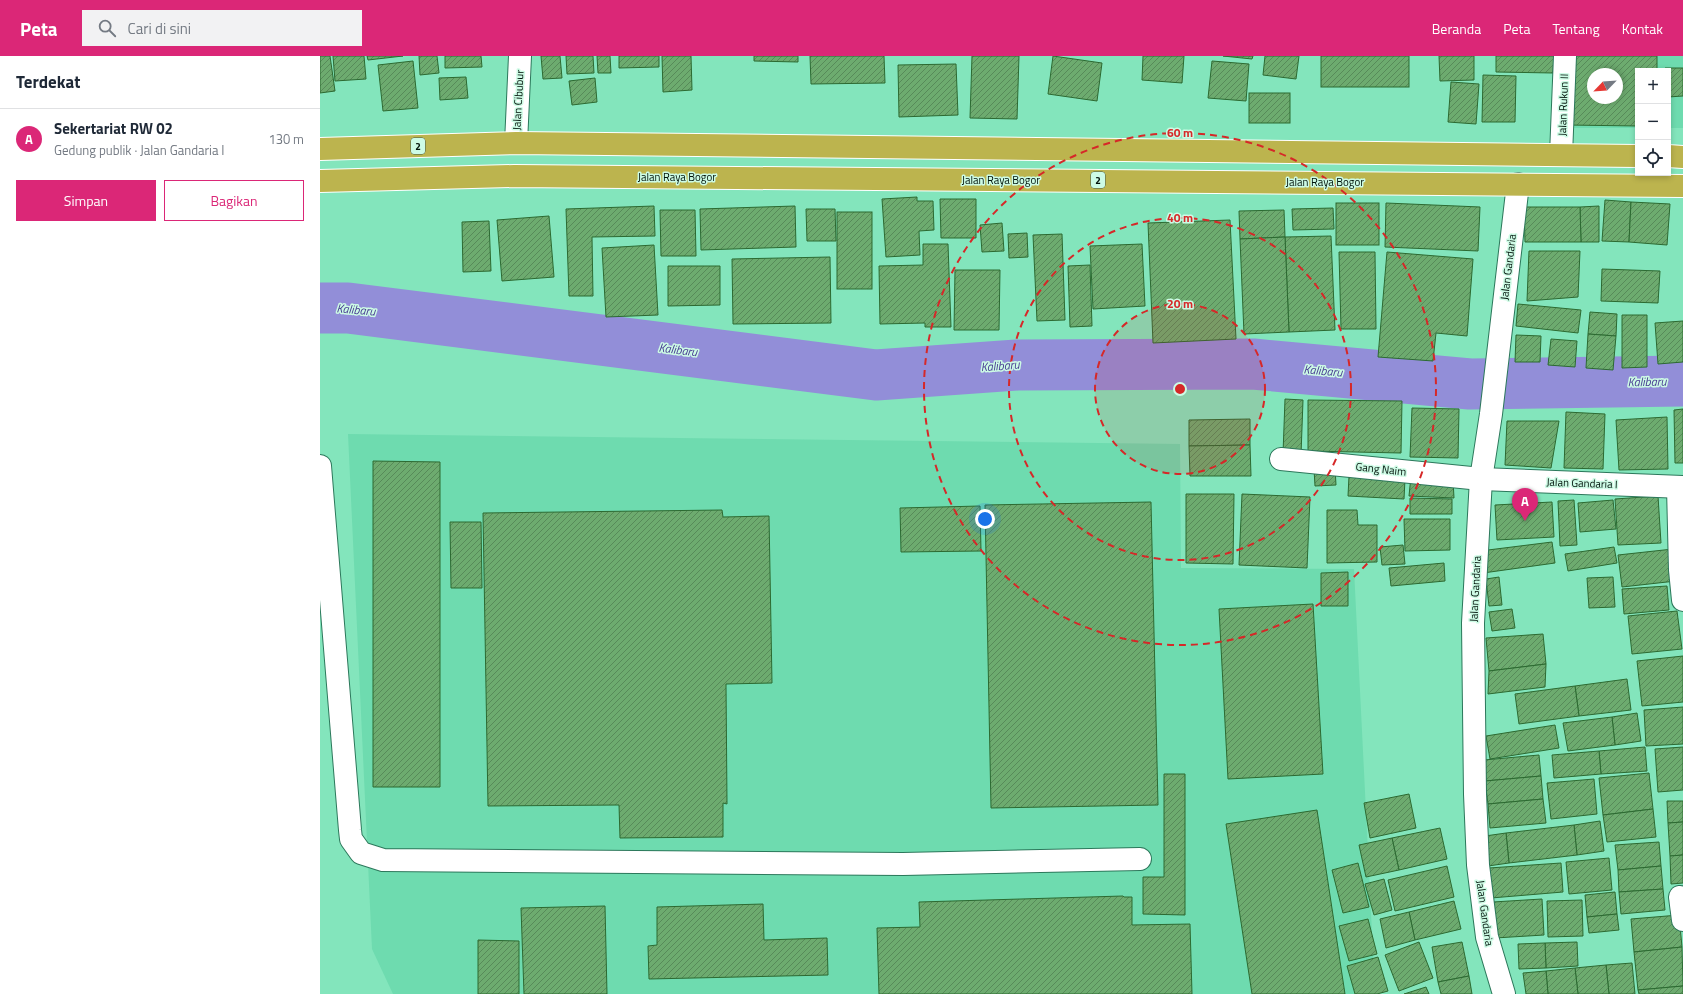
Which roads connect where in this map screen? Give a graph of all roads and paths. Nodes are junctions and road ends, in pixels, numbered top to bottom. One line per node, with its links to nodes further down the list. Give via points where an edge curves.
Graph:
1 (520, 56): 3 (street, Jalan Cibubur)
2 (1565, 56): 5 (street, Jalan Rukun II)
3 (516, 143): 4 (highway, 2); 5 (highway, 2); 9 (highway)
4 (320, 149)
5 (1561, 155): 6 (highway, 2)
6 (1635, 156)
7 (1671, 156): 8 (highway)
8 (1683, 157)
9 (514, 176): 10 (highway, Jalan Raya Bogor / 2); 11 (highway, Jalan Raya Bogor / 2)
10 (320, 181)
11 (1518, 184): 12 (highway, Jalan Raya Bogor / 2); 15 (street, Jalan Gandaria)
12 (1683, 186)
13 (1281, 459): 15 (street, Gang Naim)
14 (320, 466): 18 (street, via 350,830 351,839 361,853 383,860 887,864)
15 (1481, 479): 16 (street, Jalan Gandaria I); 21 (street, Jalan Gandaria, via 1473,623 1478,865 1490,949)
16 (1681, 487): 17 (street, via 1680,570)
17 (1683, 600)
18 (1140, 859)
19 (1680, 897): 20 (street)
20 (1683, 920)
21 (1504, 994)

